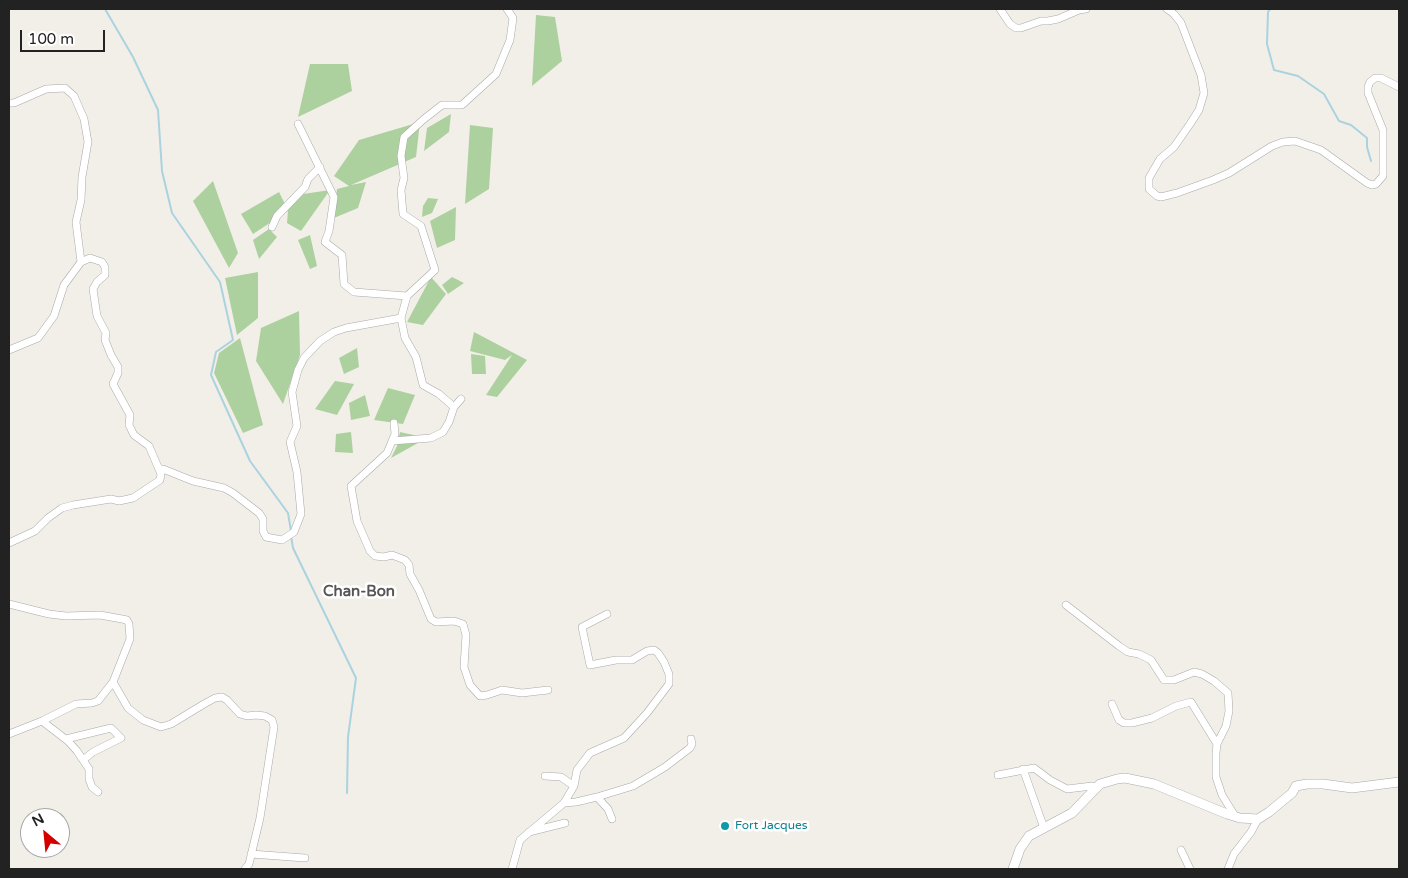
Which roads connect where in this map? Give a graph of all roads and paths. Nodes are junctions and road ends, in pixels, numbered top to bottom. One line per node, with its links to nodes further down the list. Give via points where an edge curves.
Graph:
1 (507, 9): 11 (street, via 513,18 510,40 496,74 462,105 442,105 404,137 401,156 403,214 421,226 435,270)
2 (1000, 9): 3 (street, via 1010,24 1021,28)
3 (1086, 9)
4 (1168, 9): 5 (street, via 1181,23 1201,75 1204,93 1190,124 1149,178 1149,189 1157,196 1177,193 1213,180 1272,146 1295,141 1321,150 1367,183 1376,184 1383,176 1383,130 1368,87 1375,78 1381,78)
5 (1399, 87)
6 (9, 103): 10 (street, via 14,104 46,89 65,88 74,96 84,119 88,142 76,222)
7 (298, 124): 8 (street)
8 (320, 167): 9 (street); 11 (street, via 334,197 325,242 342,255 344,284 354,292)
9 (272, 226)
10 (81, 262): 13 (street, via 64,285 54,316 38,338); 18 (street, via 90,258 102,262 105,267 106,275 93,289 97,316 118,367 113,384 130,415 129,425 134,435 149,446)
11 (407, 296): 12 (street)
12 (401, 318): 15 (street, via 423,385); 18 (street, via 334,332 304,358 292,392 297,426 290,442 297,472 300,514 298,526 288,537 279,540 266,537 259,513 234,493)
13 (9, 350)
14 (461, 399): 15 (street)
15 (454, 407): 17 (street, via 443,432 431,438)
16 (394, 423): 17 (street)
17 (392, 441): 24 (street, via 387,453 351,486 357,521 370,551 375,556 392,555 405,560 431,619 463,624 466,635 464,666 470,685 480,696 502,690 522,693)
18 (158, 469): 19 (street, via 160,480 133,498 62,508 35,531)
19 (9, 543)
20 (9, 604): 23 (street, via 49,614 100,615 127,620 130,640)
21 (1066, 605): 30 (street, via 1128,652 1151,660 1164,680 1174,680 1194,672 1224,687 1228,693 1229,711)
22 (607, 614): 36 (street, via 582,623 590,666 632,660 654,650 664,662 669,684 624,738 590,754 577,770)
23 (113, 682): 26 (street, via 98,701 76,704); 48 (street, via 128,708 143,720 161,727 222,697 240,714 265,716 272,720 274,727 260,818)
24 (548, 690)
25 (1112, 704): 30 (street, via 1119,720 1132,723 1191,702)
26 (42, 721): 27 (street); 28 (street)
27 (9, 734)
28 (66, 739): 31 (street); 31 (street, via 111,728 121,738)
29 (691, 739): 39 (street, via 690,748 665,767 633,786)
30 (1217, 744): 41 (street, via 1216,777)
31 (83, 760): 38 (street, via 89,769 92,787)
32 (1023, 769): 33 (street); 37 (street, via 1034,768 1067,789); 45 (street)
33 (998, 774)
34 (545, 776): 36 (street, via 562,777)
35 (1399, 782): 42 (street, via 1352,788 1323,784 1296,786 1292,793)
36 (574, 786): 40 (street)
37 (1097, 787): 41 (street, via 1125,778 1154,784); 45 (street, via 1072,813)
38 (98, 792)
39 (597, 797): 40 (street); 43 (street)
40 (564, 803): 46 (street)
41 (1235, 816): 42 (street)
42 (1258, 818): 54 (street)
43 (612, 819)
44 (565, 823): 46 (street)
45 (1044, 828): 52 (street, via 1029,836)
46 (527, 833): 51 (street, via 520,840)
47 (1180, 850): 53 (street)
48 (251, 854): 49 (street); 50 (street)
49 (305, 858)
50 (246, 869)
51 (512, 869)
52 (1013, 869)
53 (1190, 869)
54 (1228, 869)

